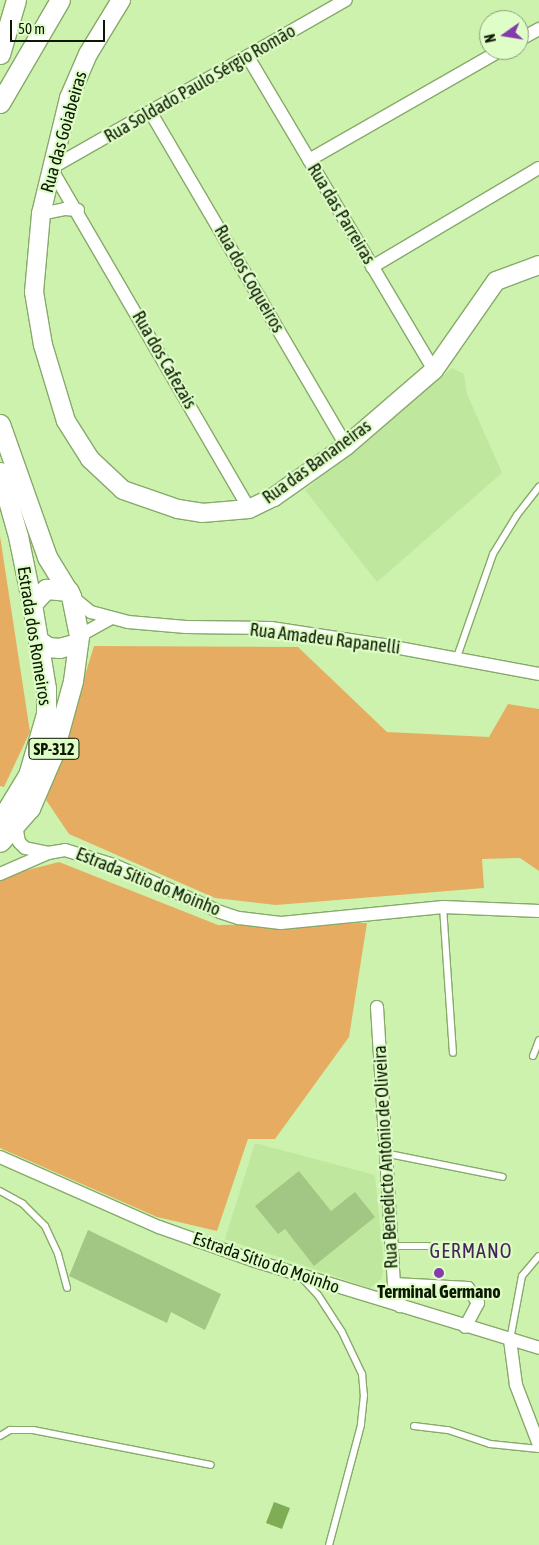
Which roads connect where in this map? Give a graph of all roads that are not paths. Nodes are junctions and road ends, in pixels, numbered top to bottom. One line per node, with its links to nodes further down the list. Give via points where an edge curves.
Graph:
1 (16, 0): 5 (main road)
2 (60, 0): 8 (main road)
3 (121, 0): 12 (street, Rua das Goiabeiras, via 78,75)
4 (346, 0): 6 (street, Rua Soldado Paulo Sérgio Romão)
5 (0, 54)
6 (248, 57): 9 (street, Rua Soldado Paulo Sérgio Romão); 10 (street, Rua das Parreiras)
7 (484, 60): 10 (street)
8 (0, 103)
9 (151, 113): 12 (street, Rua Soldado Paulo Sérgio Romão); 19 (street, Rua dos Coqueiros)
10 (309, 160): 16 (street, Rua das Parreiras)
11 (539, 168): 16 (street)
12 (52, 169): 13 (street, Rua dos Cafezais); 14 (street, Rua das Goiabeiras)
13 (78, 210): 14 (street); 22 (street, Rua dos Cafezais)
14 (41, 214): 22 (street, Rua das Bananeiras, via 35,265 37,319 58,398 78,444 110,480 141,498 202,513)
15 (539, 265): 17 (street, Rua das Bananeiras, via 508,275 490,288)
16 (372, 267): 17 (street, Rua das Parreiras)
17 (434, 370): 19 (street, Rua das Bananeiras)
18 (0, 424): 23 (main road, Estrada dos Romeiros / SP-312, via 44,548)
19 (346, 446): 22 (street, Rua das Bananeiras, via 274,497)
20 (0, 472): 24 (main road, Estrada dos Romeiros / SP-312)
21 (539, 487): 28 (lane, via 516,515 493,554)
22 (249, 509)
23 (70, 594): 24 (main road, via 46,589); 25 (street, Rua Amadeu Rapanelli, via 91,612); 27 (main road, Estrada dos Romeiros / SP-312)
24 (32, 604): 26 (main road, Estrada dos Romeiros / SP-312)
25 (110, 619): 27 (street); 28 (street, Rua Amadeu Rapanelli, via 186,627 271,628)
26 (39, 640): 27 (main road, via 48,647 59,648); 30 (main road, Estrada dos Romeiros / SP-312, via 46,689 43,734)
27 (79, 640): 30 (main road, Estrada dos Romeiros / SP-312, via 73,681 52,757 30,808)
28 (457, 658): 29 (street, Rua Amadeu Rapanelli)
29 (539, 674)
30 (5, 835): 31 (street, via 25,848)
31 (48, 854): 32 (street, Estrada Sítio do Moinho); 33 (street, Estrada Sítio do Moinho, via 65,850 93,858 200,904 258,921 314,921)
32 (0, 874)
33 (443, 907): 34 (street, Estrada Sítio do Moinho); 37 (lane)
34 (539, 910)
35 (377, 1007): 39 (street, Rua Benedicto Antônio de Oliveira)
36 (539, 1040): 38 (lane)
37 (453, 1053)
38 (533, 1056)
39 (384, 1153): 41 (lane); 43 (street, Rua Benedicto Antônio de Oliveira)
40 (0, 1158): 46 (street, Estrada Sítio do Moinho, via 159,1227)
41 (503, 1177)
42 (0, 1191): 48 (lane, via 23,1204 45,1226 58,1254)
43 (391, 1246): 44 (lane); 47 (street, Rua Benedicto Antônio de Oliveira)
44 (428, 1246)
45 (539, 1256): 51 (lane, via 522,1276)
46 (298, 1275): 49 (street, Estrada Sítio do Moinho); 57 (lane, via 318,1295 342,1332 362,1374 361,1425)
47 (394, 1284): 49 (street, Rua Benedicto Antônio de Oliveira); 50 (street, via 468,1288 478,1304)
48 (67, 1288)
49 (400, 1306): 50 (street, Estrada Sítio do Moinho)
50 (465, 1327): 51 (street, Estrada Sítio do Moinho)
51 (510, 1340): 52 (street, Estrada Sítio do Moinho); 55 (street, via 516,1385)
52 (539, 1348)
53 (414, 1426): 55 (lane, via 448,1430 490,1444)
54 (0, 1436): 56 (lane, via 10,1430 32,1430)
55 (539, 1447)
56 (211, 1465)
57 (329, 1545)

